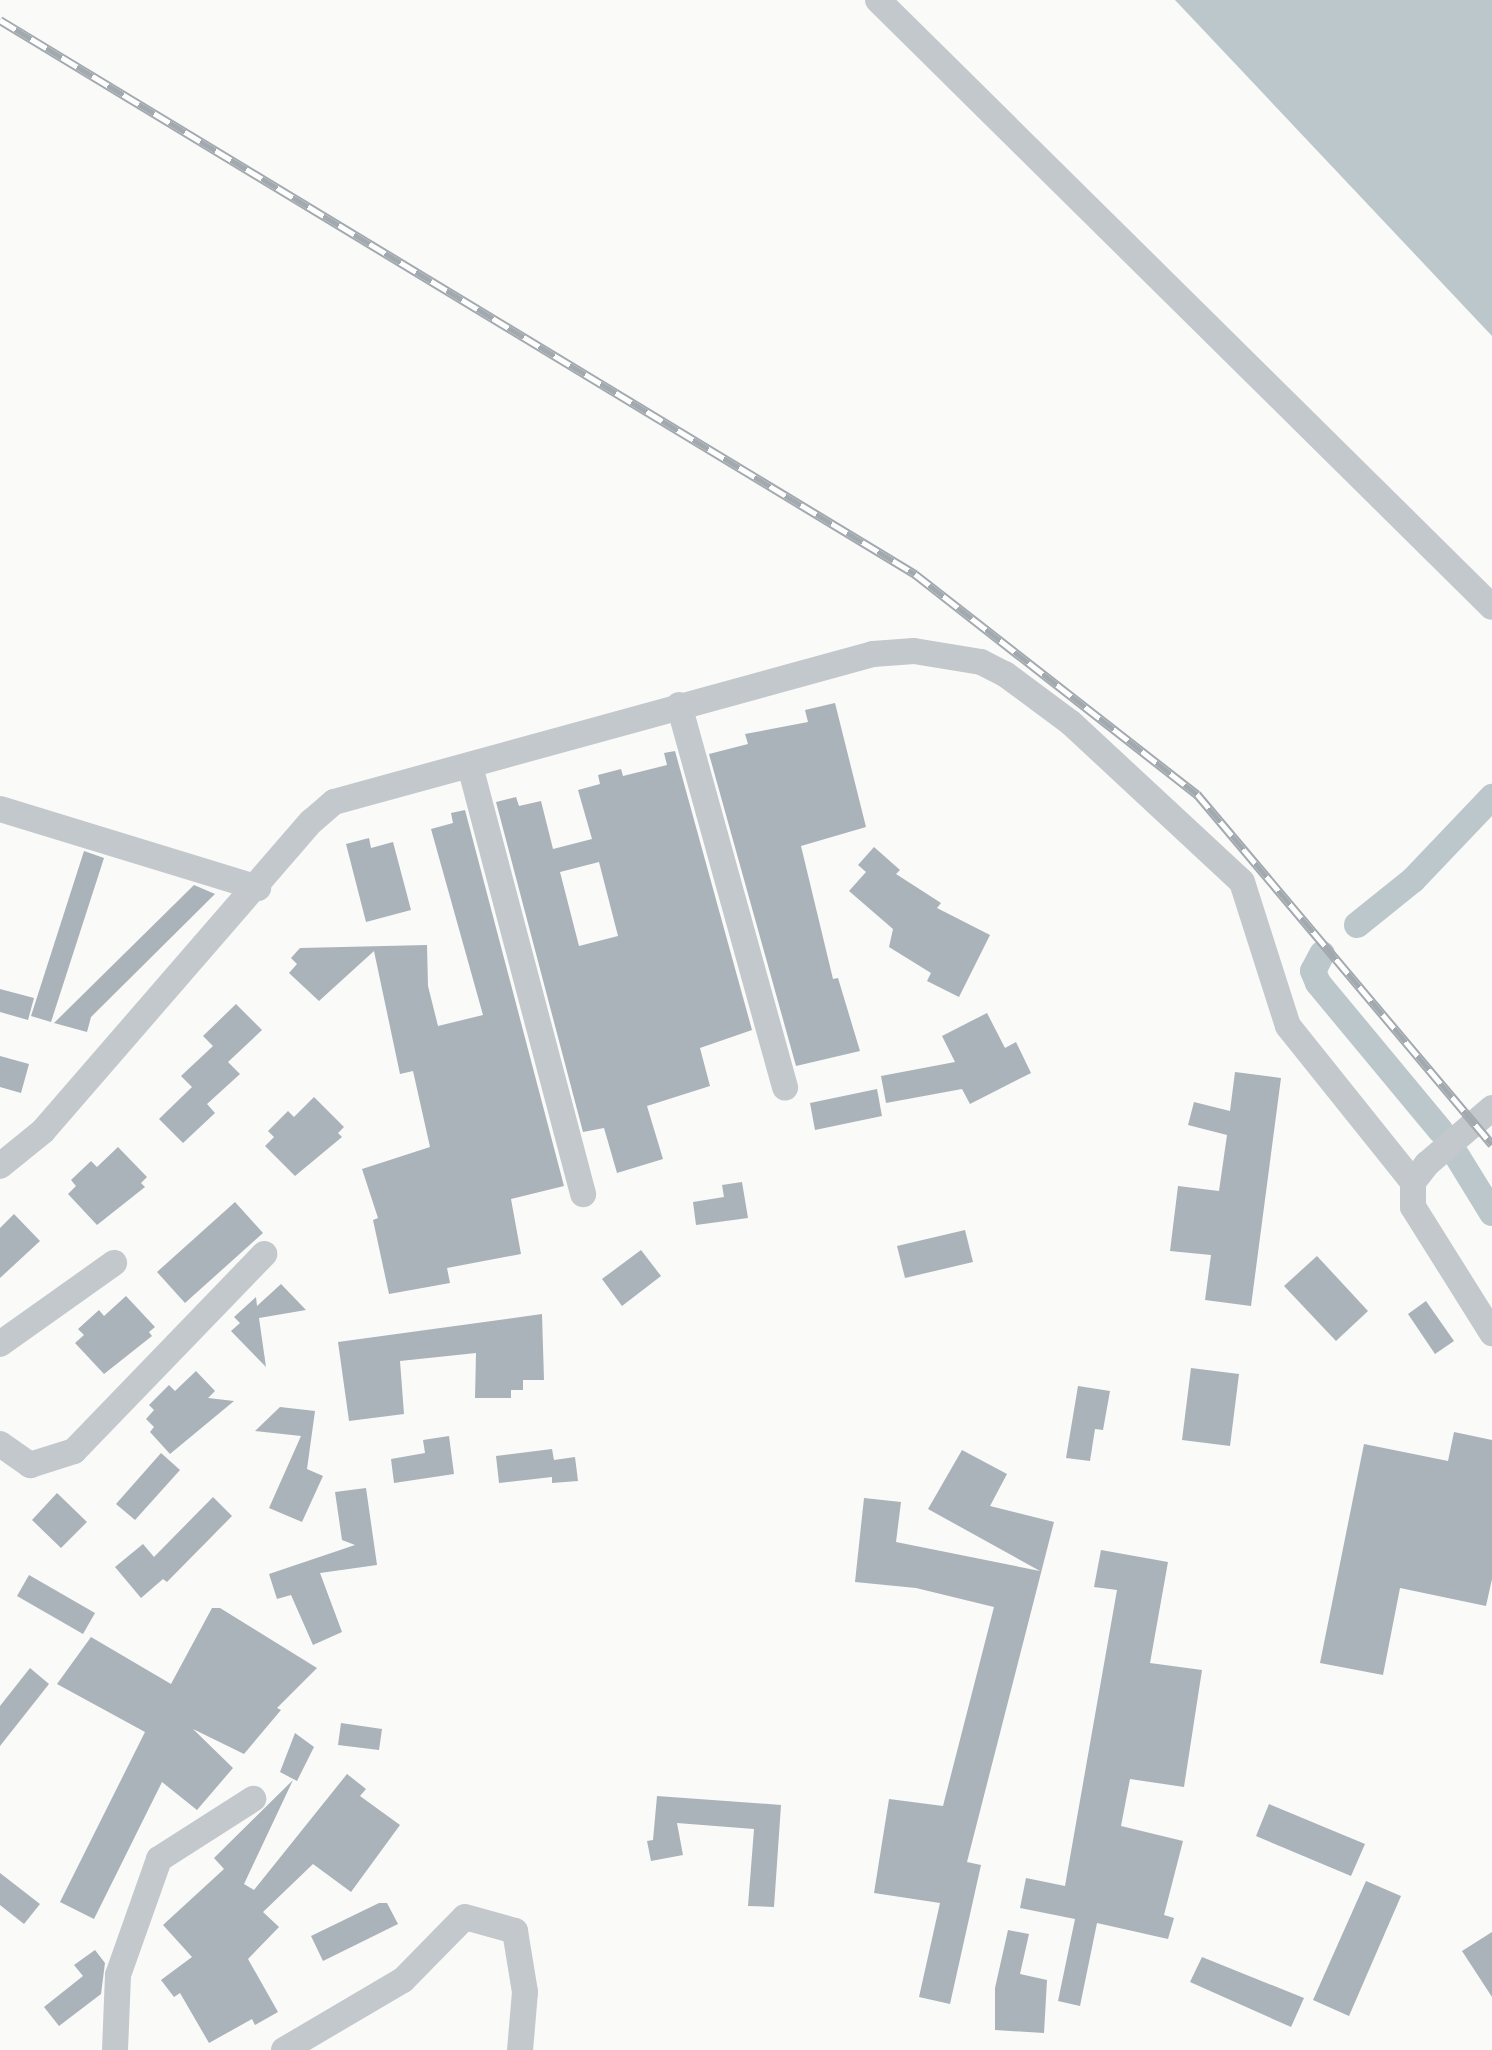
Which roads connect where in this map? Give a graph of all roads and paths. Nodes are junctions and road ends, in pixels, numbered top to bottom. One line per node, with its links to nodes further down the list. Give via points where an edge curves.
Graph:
1 (878, 0): 2 (street)
2 (1492, 607)
3 (679, 705): 4 (street); 7 (street); 10 (street, via 873,654 946,656 981,662 1005,674 1071,723 1242,882 1288,1026)
4 (470, 766): 6 (street, via 334,802); 11 (street)
5 (0, 809): 6 (street)
6 (258, 888): 9 (street, via 43,1131)
7 (785, 1088)
8 (1492, 1108): 10 (street)
9 (0, 1166)
10 (1413, 1182): 14 (street, via 1413,1207 1433,1246)
11 (583, 1194)
12 (264, 1254): 16 (street, via 74,1451 30,1465)
13 (114, 1263): 15 (street)
14 (1492, 1333)
15 (0, 1344)
16 (0, 1444)
17 (253, 1799): 18 (street, via 159,1859 118,1975)
18 (115, 2050)
19 (284, 2050): 20 (street, via 403,1980 465,1917 515,1931 525,1992)
20 (520, 2050)

